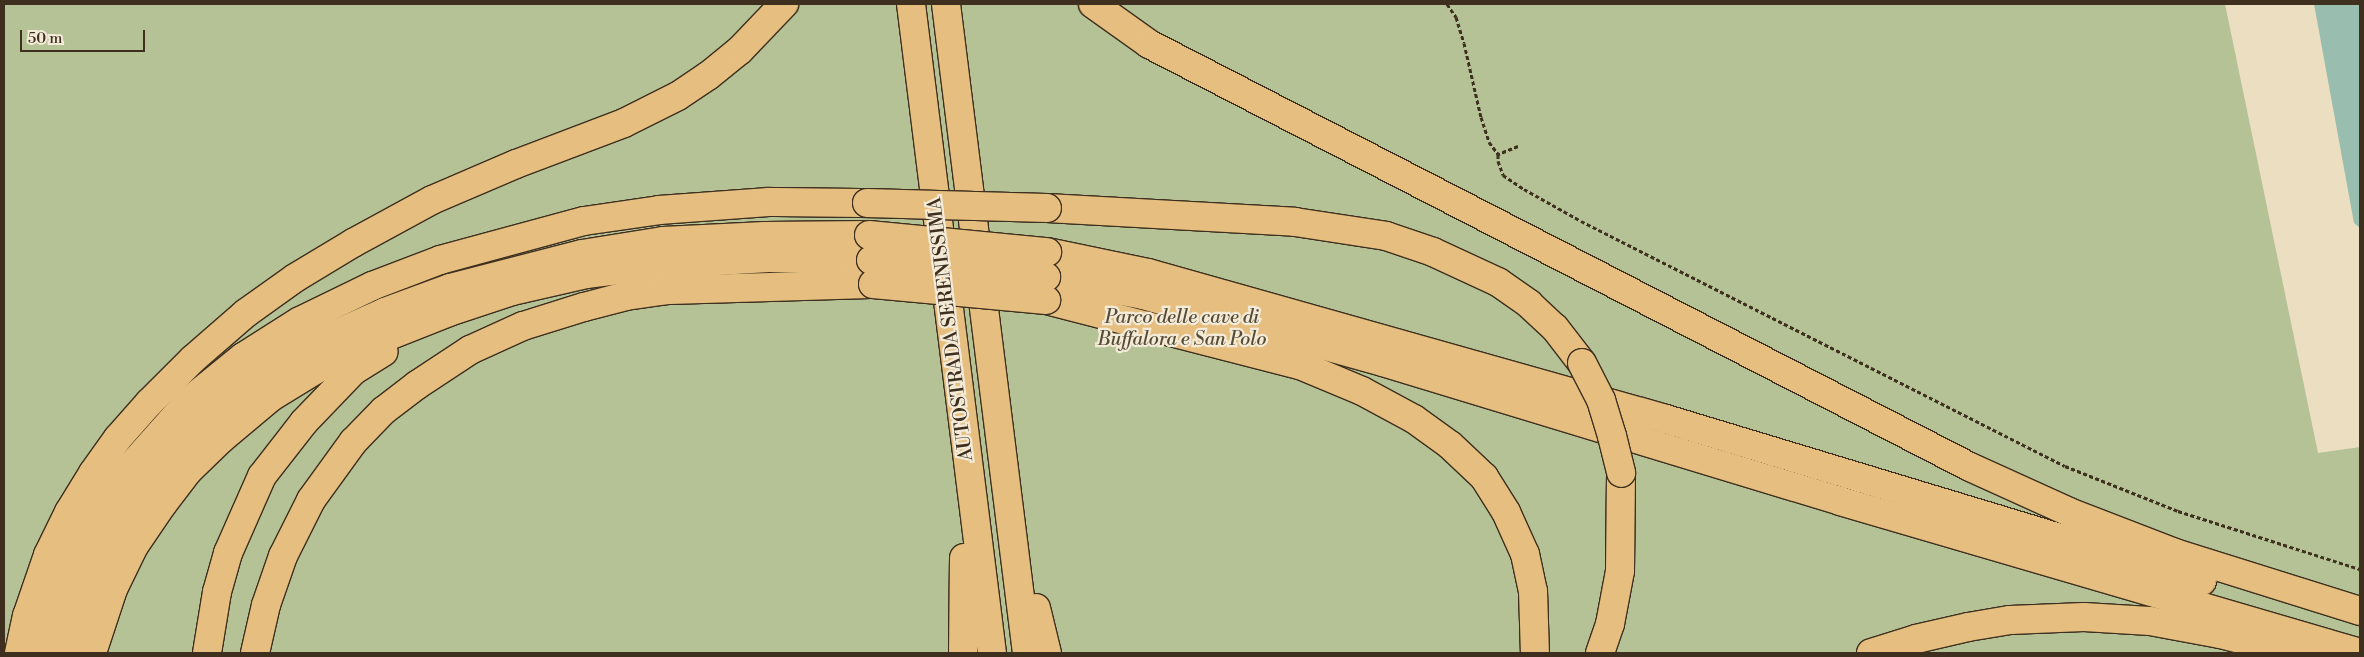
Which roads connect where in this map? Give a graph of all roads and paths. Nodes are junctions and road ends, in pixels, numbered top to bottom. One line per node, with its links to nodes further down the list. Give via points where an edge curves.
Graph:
1 (784, 4): 17 (highway, via 740,50 678,96 624,123 432,200 295,278 246,313 149,403 93,473 48,555 27,616)
2 (910, 4): 11 (highway, AUTOSTRADA SERENISSIMA)
3 (946, 4): 12 (highway, AUTOSTRADA SERENISSIMA)
4 (1093, 4): 14 (highway, via 1149,44 1970,467 2069,512 2175,553)
5 (1447, 4): 7 (path, via 1456,17 1464,43 1489,142)
6 (1518, 146): 7 (path)
7 (1498, 154): 13 (path, via 1503,175 1581,221 2065,466 2178,511)
8 (871, 260): 9 (highway, bridge); 9 (highway, bridge); 10 (highway, via 769,258 666,264 586,274); 19 (highway, via 765,236 662,241 582,254 450,288 311,345 259,378 210,417 174,453 144,491 115,534 94,578 79,616); 22 (highway, via 626,296 524,326 470,350 383,411 353,442 311,500 283,556 266,605)
9 (1046, 276): 15 (highway, via 1148,273 1666,419 2125,559); 16 (highway, via 1143,295 1383,362 1840,501); 27 (highway, via 1300,365 1362,391 1414,419 1450,444 1484,477 1506,512 1525,554 1533,591)
10 (449, 312): 20 (highway, via 338,356 271,397 221,439 188,471 134,546 113,589); 21 (highway, via 353,371 304,422 262,476 228,553 217,592)
11 (970, 487): 23 (highway, via 964,539); 24 (highway, AUTOSTRADA SERENISSIMA)
12 (1009, 521): 25 (highway, AUTOSTRADA SERENISSIMA); 26 (highway, via 1031,588)
13 (2360, 569)
14 (2360, 611)
15 (2360, 626)
16 (2360, 652)
17 (19, 653)
18 (44, 653): 28 (highway, bridge, via 56,605 71,567 94,520 124,474 190,400 243,357 300,321 372,286 440,260 584,221 659,210 769,202 1047,208 1295,222 1386,236 1433,252 1498,282 1555,328 1582,363 1601,400 1612,436 1620,473 1620,570 1610,624)
19 (70, 653)
20 (92, 653)
21 (207, 653)
22 (255, 653)
23 (963, 653)
24 (992, 653)
25 (1027, 653)
26 (1047, 653)
27 (1535, 653)
28 (1600, 653)
29 (1871, 653): 30 (highway, via 1985,624 2084,617 2150,621)
30 (2295, 653)

